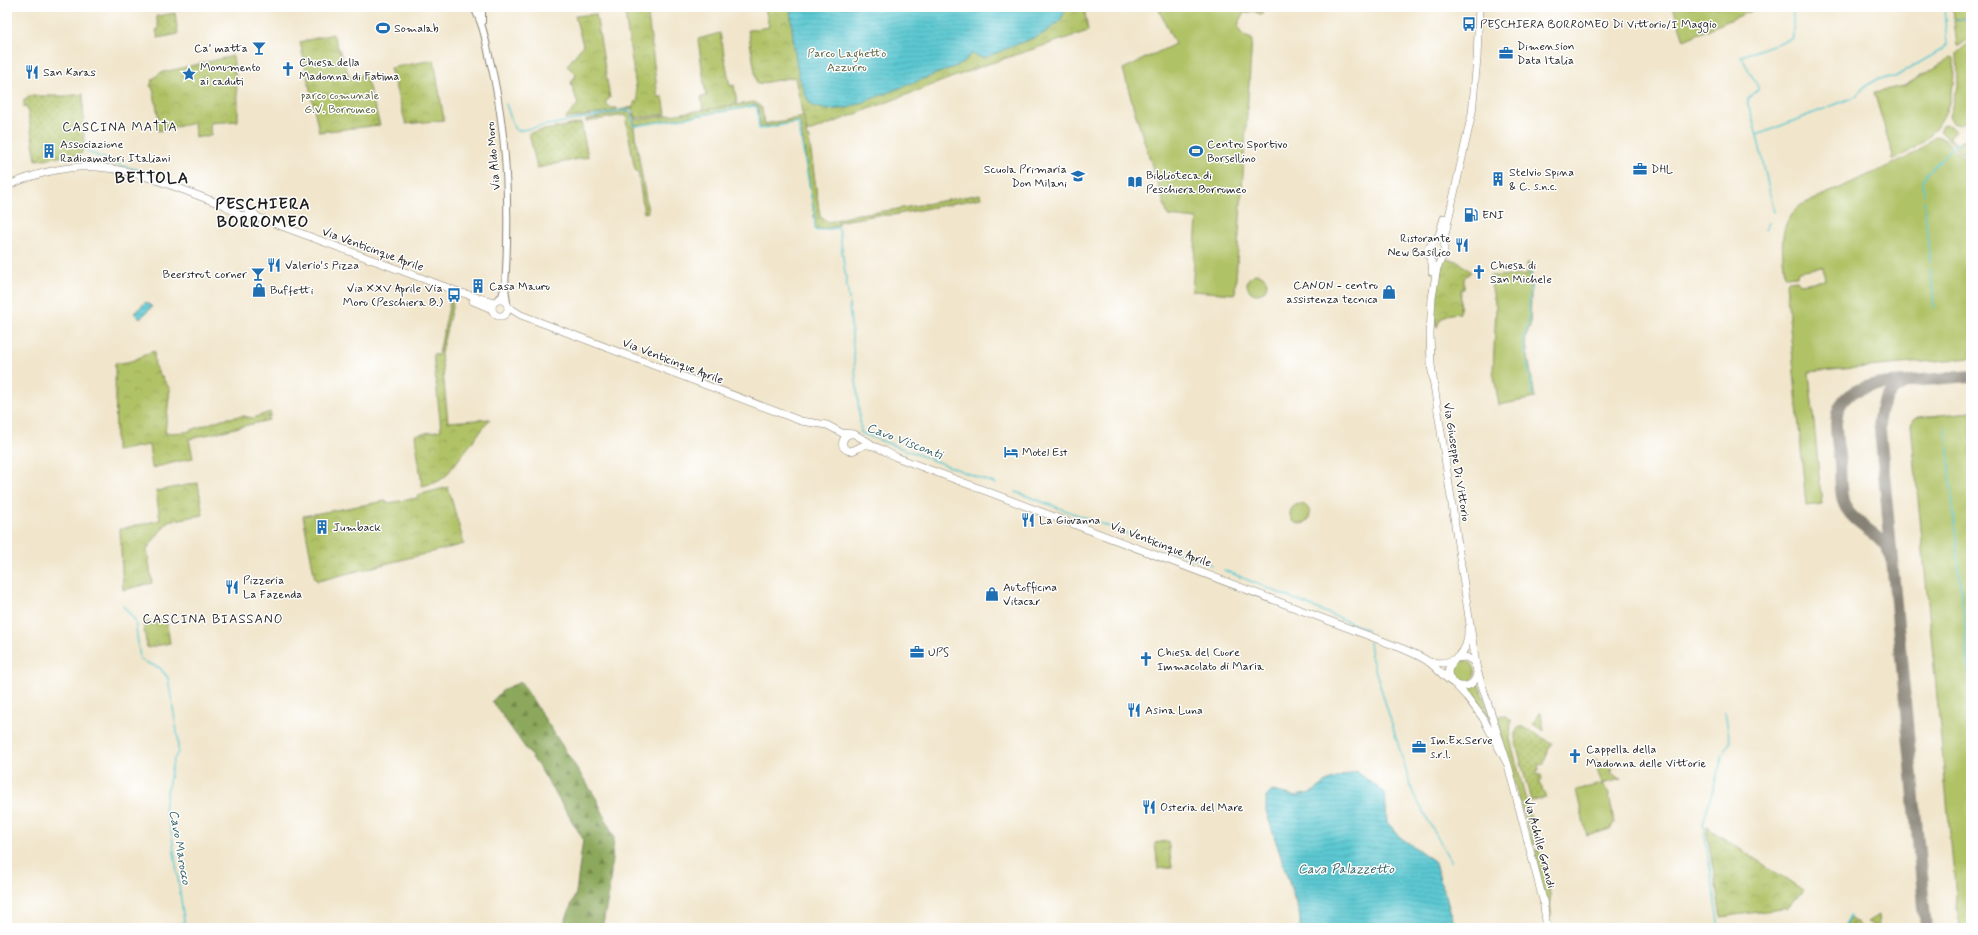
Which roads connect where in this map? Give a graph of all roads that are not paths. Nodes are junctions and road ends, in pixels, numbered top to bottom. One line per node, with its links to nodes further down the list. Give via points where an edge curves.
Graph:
1 (478, 7): 9 (street, Via Aldo Moro, via 494,75 507,179)
2 (1479, 7): 3 (main road, Via Giuseppe Di Vittorio, via 1473,105)
3 (1458, 173): 5 (main road, Via Giuseppe Di Vittorio, via 1440,232); 6 (main road, Via Giuseppe Di Vittorio)
4 (7, 186): 10 (main road, Via Venticinque Aprile, via 37,174 76,166 104,166 128,171 226,206 245,208 257,217)
5 (1431, 244): 6 (main road, via 1438,243); 7 (main road, Via Giuseppe Di Vittorio, via 1427,252)
6 (1443, 247): 8 (main road, Via Giuseppe Di Vittorio, via 1444,253)
7 (1432, 258): 8 (main road); 21 (main road, Via Giuseppe Di Vittorio, via 1433,268 1427,307 1428,374 1468,631 1465,648)
8 (1440, 258): 23 (main road, Via Giuseppe Di Vittorio, via 1431,316 1432,376)
9 (505, 287): 11 (street, via 502,296); 12 (street, Via Aldo Moro)
10 (459, 292): 11 (main road, Via Venticinque Aprile); 11 (main road, Via Venticinque Aprile, via 475,302)
11 (494, 304): 12 (main road, Via Venticinque Aprile, via 502,300); 13 (main road, Via Venticinque Aprile, via 497,316)
12 (507, 305): 13 (main road); 14 (main road, Via Venticinque Aprile)
13 (505, 314): 14 (main road, Via Venticinque Aprile)
14 (521, 315): 15 (main road, Via Venticinque Aprile, via 801,421)
15 (819, 424): 16 (main road, Via Venticinque Aprile); 18 (main road, Via Venticinque Aprile)
16 (850, 434): 17 (main road); 18 (main road)
17 (858, 437): 19 (main road); 20 (main road, Via Venticinque Aprile)
18 (840, 438): 19 (main road, via 847,450)
19 (857, 448): 20 (main road, Via Venticinque Aprile, via 867,445)
20 (884, 451): 22 (main road, Via Venticinque Aprile, via 1396,646)
21 (1454, 660): 22 (main road, Via Venticinque Aprile); 23 (main road, Via Achille Grandi, via 1460,657 1467,658 1474,663); 24 (main road, via 1448,671)
22 (1429, 662): 24 (main road, Via Venticinque Aprile)
23 (1477, 670): 24 (main road, via 1476,678 1470,685 1461,686); 25 (main road, Via Achille Grandi)
24 (1453, 683): 25 (main road, Via Achille Grandi, via 1480,714)
25 (1508, 765): 26 (main road, Via Achille Grandi, via 1543,900)
26 (1547, 928)

